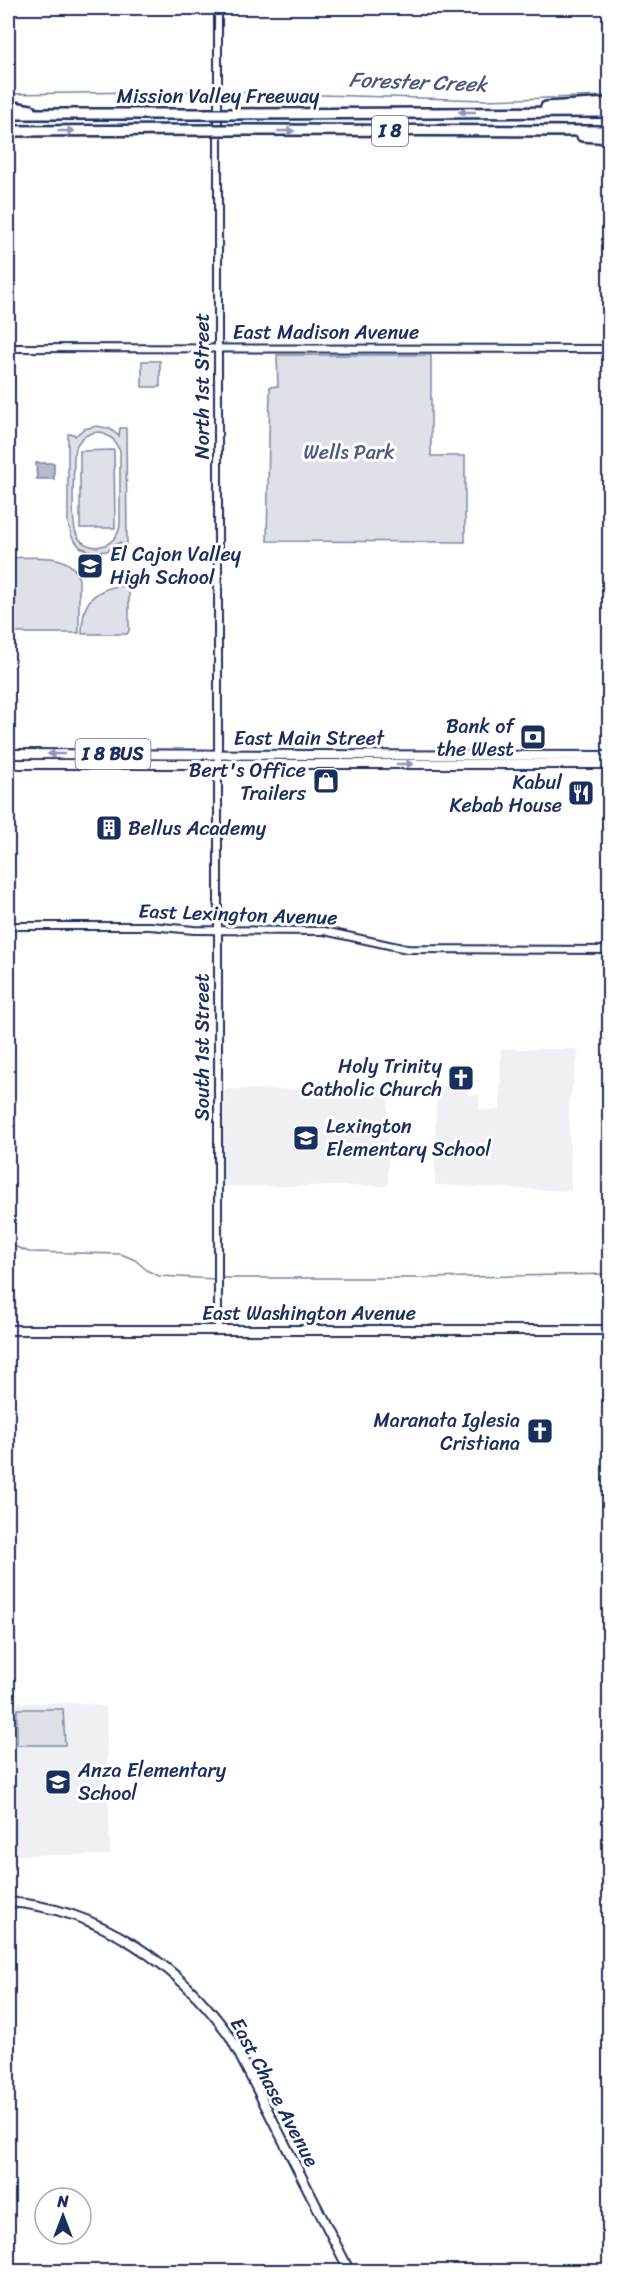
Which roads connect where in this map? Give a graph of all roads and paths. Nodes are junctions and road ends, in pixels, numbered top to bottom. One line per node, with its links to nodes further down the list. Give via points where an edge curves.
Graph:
1 (218, 8): 13 (street, North 1st Street)
2 (609, 103): 4 (highway)
3 (8, 106): 7 (highway)
4 (490, 112): 5 (highway, Mission Valley Freeway / I 8); 7 (highway, Mission Valley Freeway / I 8, one-way to 7, bridge)
5 (609, 112)
6 (8, 114): 7 (highway, Mission Valley Freeway / I 8)
7 (41, 114)
8 (553, 131): 9 (highway, Mission Valley Freeway / I 8); 10 (highway, Mission Valley Freeway / I 8, one-way to 8, bridge); 11 (highway)
9 (609, 131)
10 (8, 132)
11 (609, 138)
12 (8, 348): 13 (street, East Madison Avenue)
13 (219, 349): 14 (street, East Madison Avenue); 16 (street, North 1st Street)
14 (609, 349)
15 (8, 754): 16 (main road, East Main Street / I 8 BUS, one-way to 15)
16 (219, 759): 17 (main road, East Main Street / I 8 BUS); 18 (main road, East Main Street / I 8 BUS); 20 (street, South 1st Street)
17 (606, 760)
18 (8, 764)
19 (8, 926): 20 (street, East Lexington Avenue, via 150,926)
20 (218, 931): 21 (street, East Lexington Avenue, via 324,931 432,950); 23 (street, South 1st Street)
21 (609, 950)
22 (8, 1330): 23 (main road, East Washington Avenue)
23 (218, 1330): 24 (main road, East Washington Avenue)
24 (609, 1330)
25 (8, 1902): 26 (main road, East Chase Avenue, via 61,1913 113,1933 155,1958 205,2003 231,2038)
26 (350, 2271)

